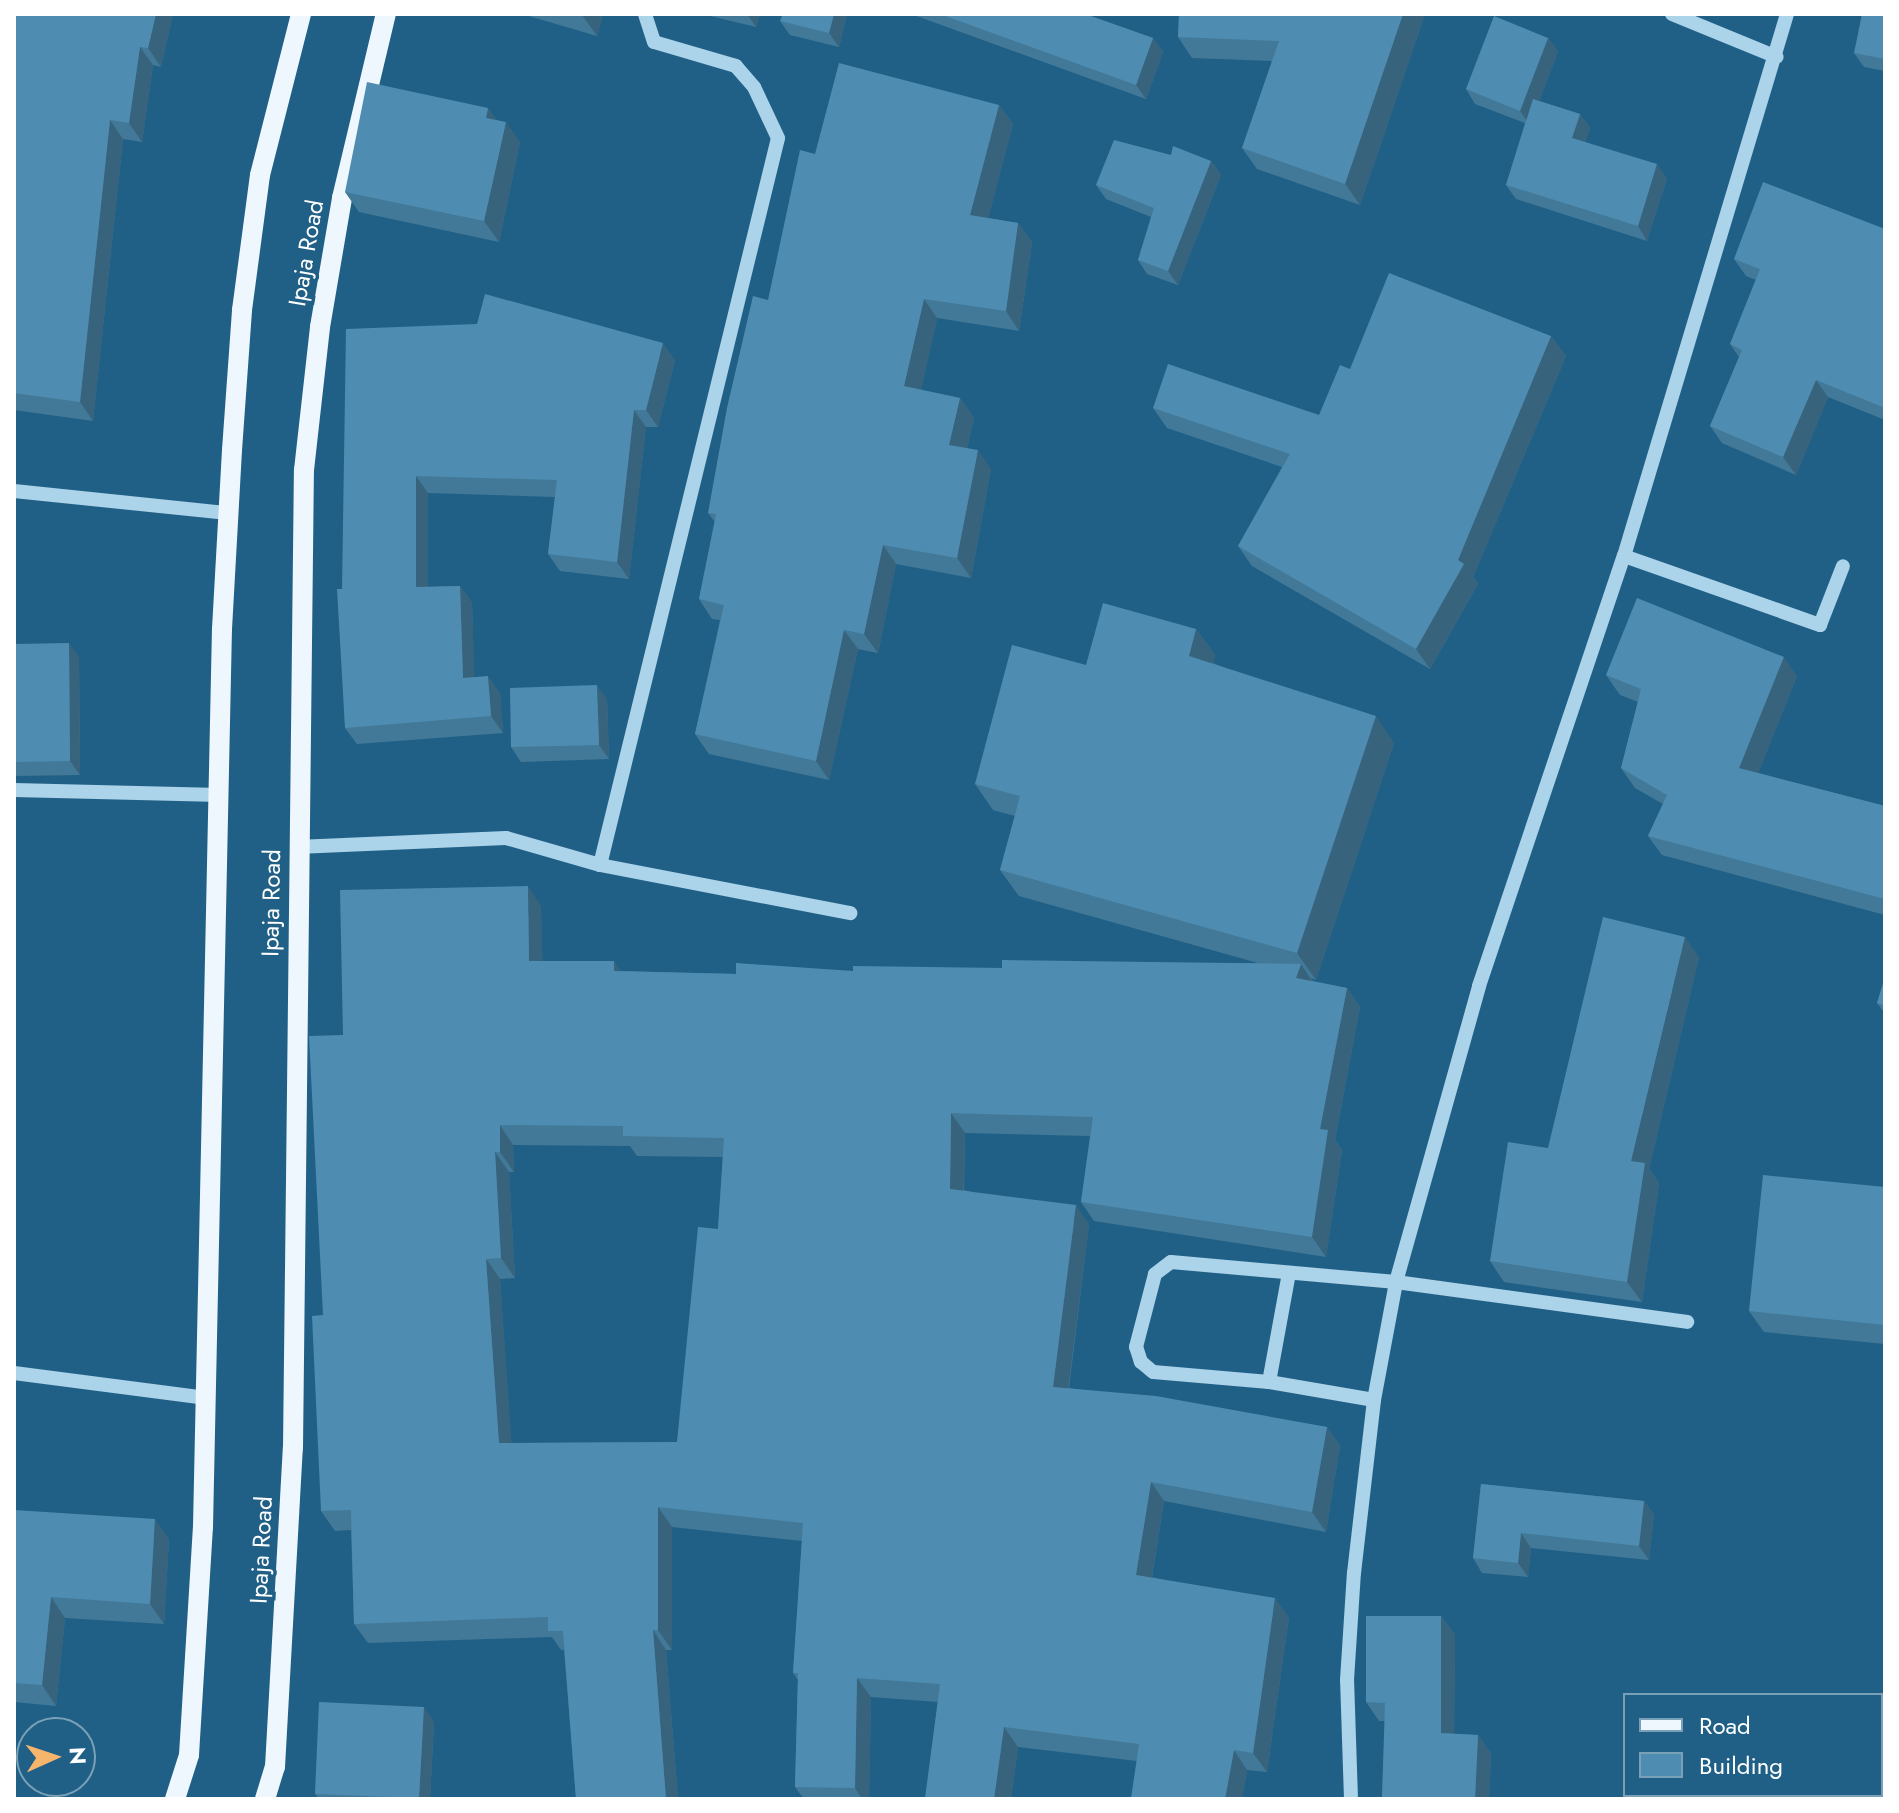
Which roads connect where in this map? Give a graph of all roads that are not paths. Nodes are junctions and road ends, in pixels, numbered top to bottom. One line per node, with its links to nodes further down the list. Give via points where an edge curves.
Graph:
1 (301, 14): 8 (main road, via 258,190 242,310)
2 (386, 14): 13 (main road, Ipaja Road, via 342,198 307,441)
3 (645, 14): 14 (street, via 654,42 736,66 754,87 778,138)
4 (1672, 14): 6 (street)
5 (1787, 14): 6 (street)
6 (1777, 57): 9 (street)
7 (14, 491): 8 (street)
8 (228, 513): 12 (main road)
9 (1624, 556): 10 (street, via 1820,625); 17 (street, via 1479,986)
10 (1843, 566)
11 (14, 790): 12 (street)
12 (220, 795): 21 (main road)
13 (297, 847): 14 (street, via 506,838); 24 (main road, Ipaja Road, via 293,1448 275,1767)
14 (600, 865): 15 (street)
15 (850, 913)
16 (1289, 1273): 17 (street); 20 (street); 20 (street, via 1171,1262 1155,1274 1136,1347 1141,1362 1153,1372)
17 (1396, 1282): 18 (street); 22 (street)
18 (1687, 1322)
19 (14, 1373): 21 (street)
20 (1269, 1382): 22 (street)
21 (206, 1398): 23 (main road, via 198,1642 189,1755)
22 (1374, 1400): 25 (street, via 1347,1680)
23 (175, 1799)
24 (265, 1799)
25 (1351, 1799)

